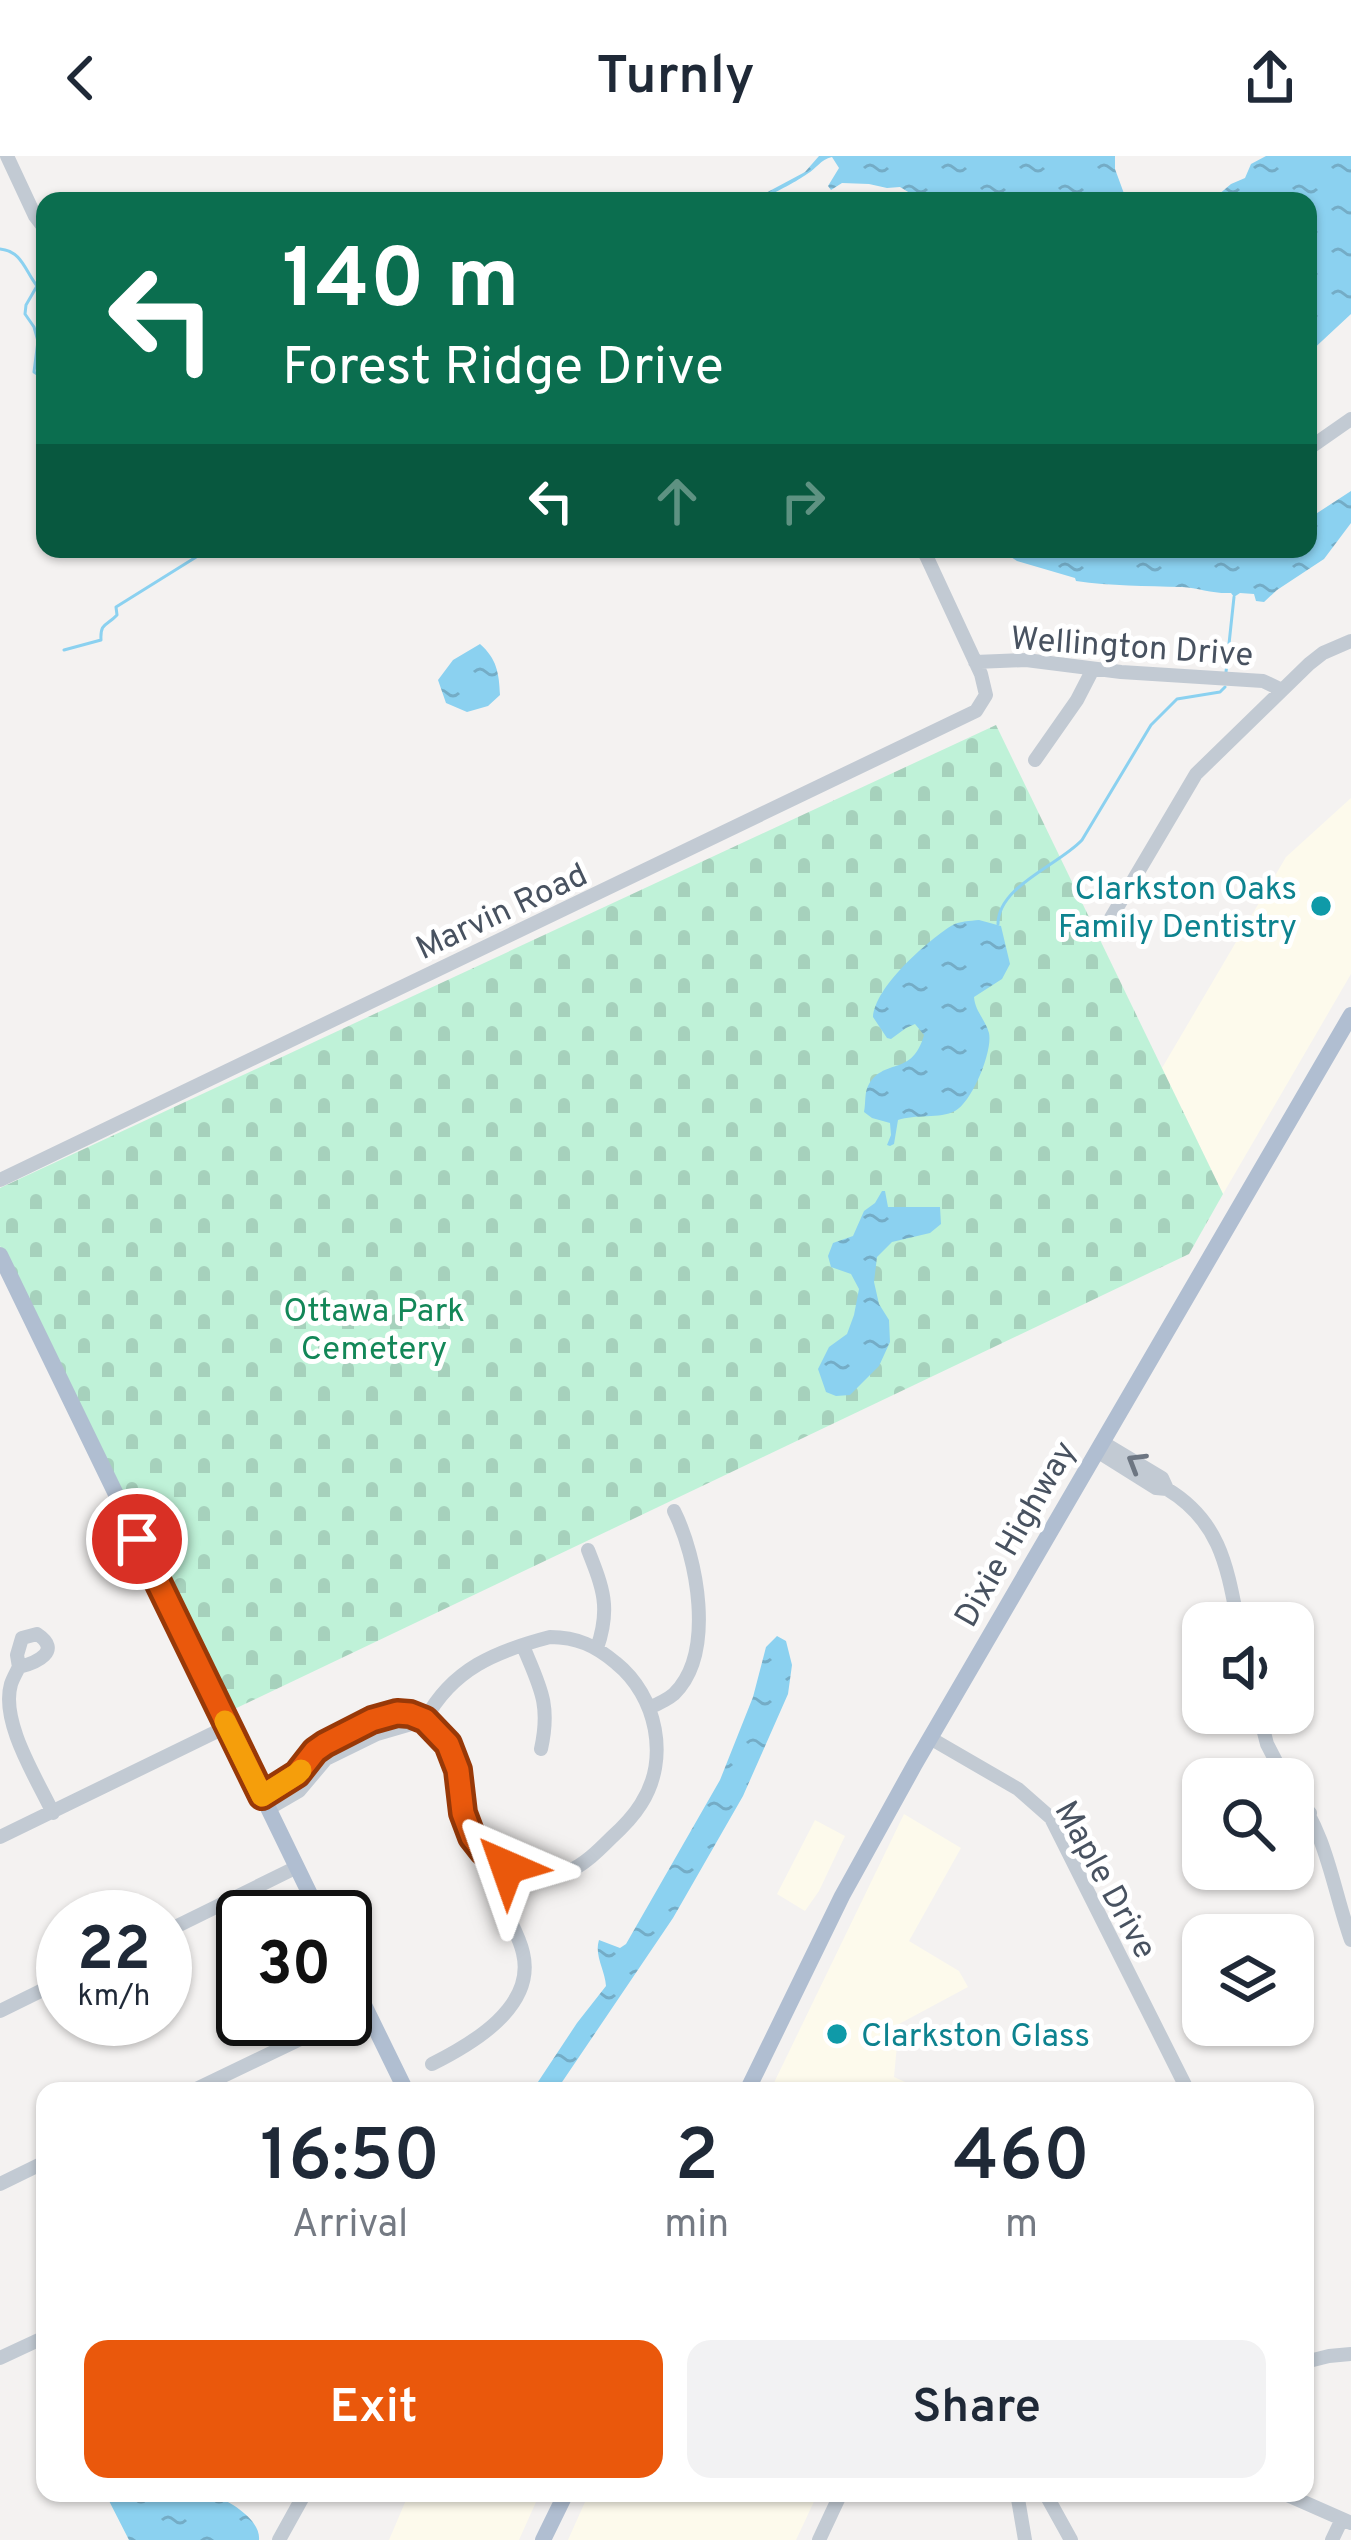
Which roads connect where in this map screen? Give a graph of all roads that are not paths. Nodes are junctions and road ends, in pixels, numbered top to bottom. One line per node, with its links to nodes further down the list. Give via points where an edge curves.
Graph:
1 (7, 156): 2 (street)
2 (36, 217)
3 (1351, 419): 4 (street)
4 (1317, 443)
5 (926, 558): 7 (street)
6 (1351, 641): 9 (street, via 1323,653)
7 (975, 662): 8 (street, Wellington Drive); 13 (street, Marvin Road, via 986,694 968,717)
8 (1094, 669): 9 (street, Wellington Drive, via 1262,681); 10 (street)
9 (1282, 690): 11 (street, via 1196,774)
10 (1036, 760)
11 (1105, 928)
12 (1351, 1015): 15 (main road, Dixie Highway)
13 (0, 1180)
14 (2, 1264): 24 (main road)
15 (1100, 1446): 18 (street, via 1192,1505 1220,1545); 25 (main road, Dixie Highway)
16 (674, 1511): 22 (street, via 693,1562 698,1628 685,1679)
17 (588, 1550): 20 (street, via 605,1601)
18 (1233, 1602)
19 (523, 1646): 20 (street, via 561,1637); 23 (street, via 456,1678); 26 (street, via 547,1714)
20 (597, 1648): 22 (street, via 634,1680)
21 (19, 1667): 28 (street, via 10,1685 12,1719)
22 (650, 1708): 31 (street, via 655,1766 632,1816 568,1871 535,1874)
23 (425, 1720): 27 (street, via 374,1727); 31 (street, via 454,1758 472,1837)
24 (228, 1726): 27 (main road); 28 (street)
25 (930, 1738): 43 (main road, Dixie Highway); 44 (street, Maple Drive, via 1051,1818)
26 (541, 1749)
27 (265, 1802): 32 (main road)
28 (53, 1813): 30 (street)
29 (1314, 1822): 35 (street)
30 (0, 1838)
31 (501, 1863): 40 (street, via 495,1888 523,1951 520,1990 475,2042)
32 (296, 1868): 33 (main road); 34 (street)
33 (307, 1890)
34 (192, 1919)
35 (1351, 1940)
36 (36, 1993): 37 (street)
37 (0, 2011)
38 (372, 2022): 42 (main road)
39 (286, 2046): 41 (street)
40 (433, 2064)
41 (211, 2082)
42 (402, 2082)
43 (751, 2082)
44 (1183, 2082)
45 (36, 2166): 46 (street)
46 (0, 2184)
47 (36, 2341): 49 (street)
48 (1351, 2354): 50 (street)
49 (0, 2358)
50 (1314, 2360)
51 (298, 2502): 58 (street)
52 (562, 2502): 59 (main road)
53 (836, 2502): 60 (street)
54 (1019, 2502): 61 (street)
55 (1050, 2502): 62 (street)
56 (1304, 2502): 57 (street)
57 (1347, 2521): 63 (street)
58 (279, 2540)
59 (543, 2540)
60 (819, 2540)
61 (1025, 2540)
62 (1071, 2540)
63 (1332, 2540)

